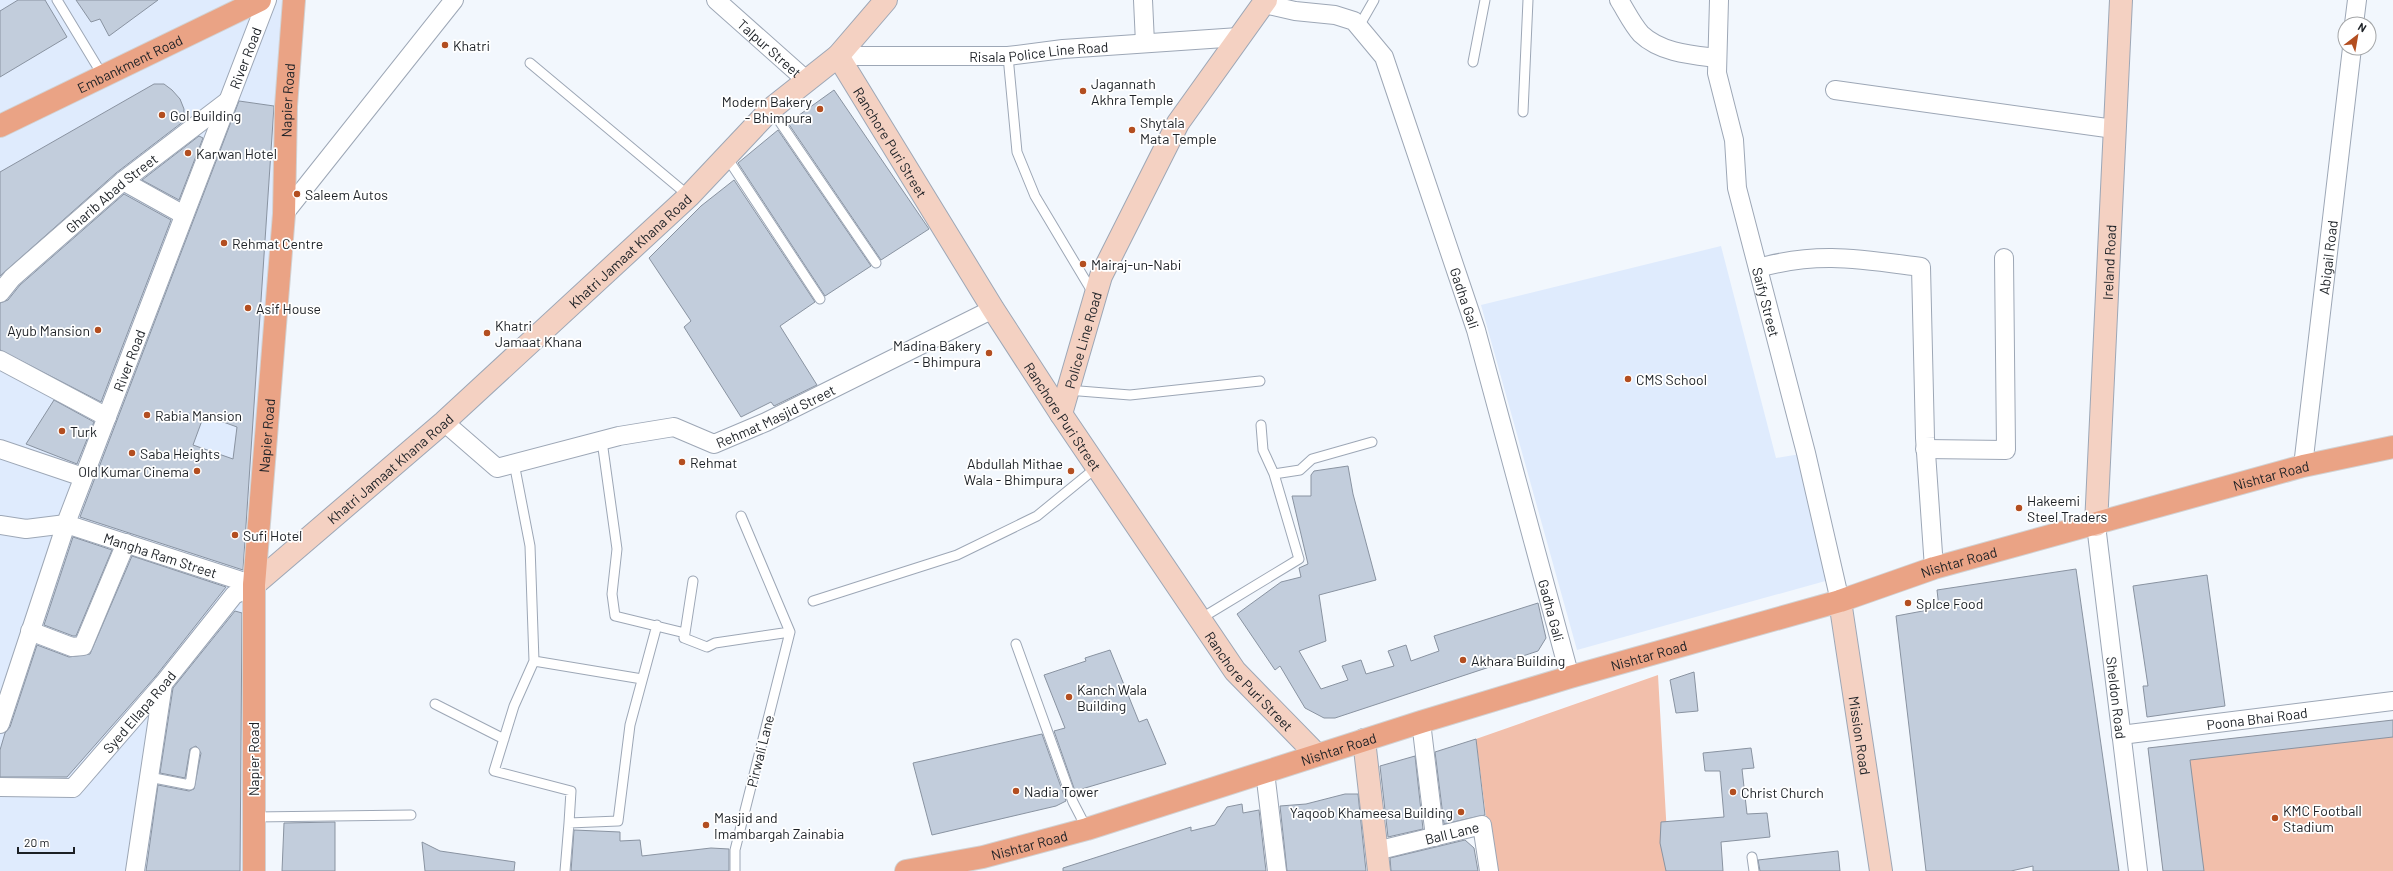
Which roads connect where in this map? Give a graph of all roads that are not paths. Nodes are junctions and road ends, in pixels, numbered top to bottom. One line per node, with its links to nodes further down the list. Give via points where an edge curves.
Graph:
1 (57, 0): 27 (lane)
2 (260, 0): 27 (main road, Embankment Road)
3 (268, 0): 30 (street, River Road)
4 (294, 0): 38 (main road, Napier Road, via 286,106)
5 (454, 0): 38 (street)
6 (716, 0): 28 (street, Talpur Street)
7 (886, 0): 21 (street, Khatri Jamaat Khana Road)
8 (1374, 0): 18 (lane)
9 (1528, 0): 32 (lane)
10 (1619, 0): 24 (street, via 1642,34 1663,47 1685,54)
11 (1719, 0): 24 (street, Saify Street)
12 (2121, 0): 34 (street, Ireland Road)
13 (2357, 0): 17 (street)
14 (1139, 1): 20 (street)
15 (1483, 1): 25 (lane)
16 (1265, 2): 18 (street, Gadha Gali, via 1295,11 1335,15 1354,21); 19 (street, Police Line Road)
17 (2355, 16)
18 (1358, 28): 81 (street, Gadha Gali, via 1384,57 1476,330)
19 (1239, 37): 20 (street, Risala Police Line Road); 44 (street, Police Line Road, via 1178,123 1101,276)
20 (1145, 43): 22 (street, Risala Police Line Road)
21 (838, 56): 22 (street, Risala Police Line Road); 28 (street, Khatri Jamaat Khana Road); 46 (street, Ranchore Puri Street)
22 (1008, 56): 44 (lane, via 1017,152 1035,196)
23 (2351, 56): 60 (street, Abigail Road)
24 (1717, 58): 42 (street, Saify Street, via 1717,73 1734,140 1737,188)
25 (1473, 62)
26 (530, 63): 37 (lane)
27 (103, 77): 33 (main road, Embankment Road)
28 (806, 80): 31 (street, Khatri Jamaat Khana Road)
29 (1835, 90): 34 (street)
30 (228, 101): 36 (street, Gharib Abad Street); 39 (street, River Road)
31 (771, 109): 35 (street, Khatri Jamaat Khana Road); 41 (lane)
32 (1523, 112)
33 (0, 126)
34 (2114, 129): 66 (street, Ireland Road)
35 (726, 156): 37 (street, Khatri Jamaat Khana Road); 45 (lane)
36 (123, 181): 39 (street); 43 (street, Gharib Abad Street, via 12,278)
37 (689, 196): 52 (street, Khatri Jamaat Khana Road)
38 (284, 214): 71 (main road, Napier Road)
39 (184, 215): 51 (street, River Road)
40 (2004, 258): 58 (street, via 2006,450)
41 (876, 263)
42 (1758, 268): 58 (street, via 1808,258 1839,257 1921,267); 72 (street, Saify Street, via 1806,453)
43 (0, 292)
44 (1095, 296): 49 (street, Police Line Road)
45 (820, 299)
46 (993, 309): 50 (street, Ranchore Puri Street); 54 (street, Rehmat Masjid Street, via 766,422 714,444 674,427)
47 (0, 360): 51 (street)
48 (1260, 381): 49 (lane, via 1130,395)
49 (1067, 390): 50 (street, Police Line Road)
50 (1061, 414): 61 (street, Ranchore Puri Street)
51 (107, 417): 63 (street, River Road)
52 (444, 422): 59 (street, Rehmat Masjid Street, via 497,468); 71 (street, Khatri Jamaat Khana Road)
53 (1261, 425): 62 (lane, via 1263,450)
54 (602, 441): 59 (street, Rehmat Masjid Street); 75 (lane, via 617,549 612,594 615,616)
55 (1372, 442): 62 (lane, via 1312,459 1300,470)
56 (2393, 447): 60 (main road, Nishtar Road)
57 (0, 449): 63 (street)
58 (1925, 449): 69 (street)
59 (514, 463): 80 (lane, via 530,546)
60 (2303, 466): 66 (main road, Nishtar Road)
61 (1097, 467): 73 (lane, via 1037,516 957,555); 74 (street, Ranchore Puri Street)
62 (1274, 474): 74 (lane, via 1298,559)
63 (84, 477): 65 (street, River Road)
64 (741, 516): 77 (lane)
65 (66, 524): 67 (street, via 26,529); 68 (street, Mangha Ram Street); 76 (street, River Road)
66 (2096, 524): 69 (main road, Nishtar Road); 88 (street, Sheldon Road)
67 (0, 525)
68 (126, 543): 71 (street, Mangha Ram Street); 76 (street, via 83,646 72,647)
69 (1934, 568): 72 (main road, Nishtar Road)
70 (693, 581): 78 (lane)
71 (254, 585): 83 (street, Syed Ellapa Road, via 234,595); 97 (main road, Napier Road)
72 (1840, 600): 81 (main road, Nishtar Road); 111 (street, Mission Road)
73 (813, 601)
74 (1200, 619): 92 (street, Ranchore Puri Street, via 1235,671)
75 (657, 625): 78 (lane); 82 (lane)
76 (30, 631): 87 (street, River Road)
77 (790, 632): 78 (lane, via 715,643 707,647 684,638); 106 (lane, Pirwali Lane, via 735,850)
78 (685, 633)
79 (1016, 644): 99 (lane, via 1073,802)
80 (534, 660): 82 (lane); 89 (lane, via 514,706)
81 (1570, 676): 86 (main road, Nishtar Road)
82 (642, 679): 98 (lane, via 630,725 618,822)
83 (163, 684): 94 (street); 95 (street, Syed Ellapa Road, via 72,788)
84 (2393, 701): 88 (street, Poona Bhai Road)
85 (435, 704): 89 (lane)
86 (1422, 722): 90 (main road, Nishtar Road); 100 (street)
87 (0, 724)
88 (2121, 735): 112 (street, Sheldon Road)
89 (504, 739): 98 (lane, via 494,771 571,791)
90 (1364, 740): 92 (main road, Nishtar Road); 102 (street)
91 (195, 752): 94 (lane, via 190,785)
92 (1316, 755): 93 (main road, Nishtar Road)
93 (1265, 772): 99 (main road, Nishtar Road); 108 (street)
94 (149, 777): 103 (street)
95 (0, 787)
96 (411, 815): 97 (lane)
97 (252, 817): 104 (main road, Napier Road)
98 (569, 823): 105 (lane)
99 (1087, 829): 107 (main road, Nishtar Road, via 983,856)
100 (1435, 837): 102 (street, Ball Lane); 109 (street, Ball Lane, via 1482,826)
101 (1752, 857): 110 (lane)
102 (1377, 861)
103 (135, 871)
104 (254, 871)
105 (565, 871)
106 (735, 871)
107 (906, 871)
108 (1277, 871)
109 (1489, 871)
110 (1754, 871)
111 (1881, 871)
112 (2138, 871)

